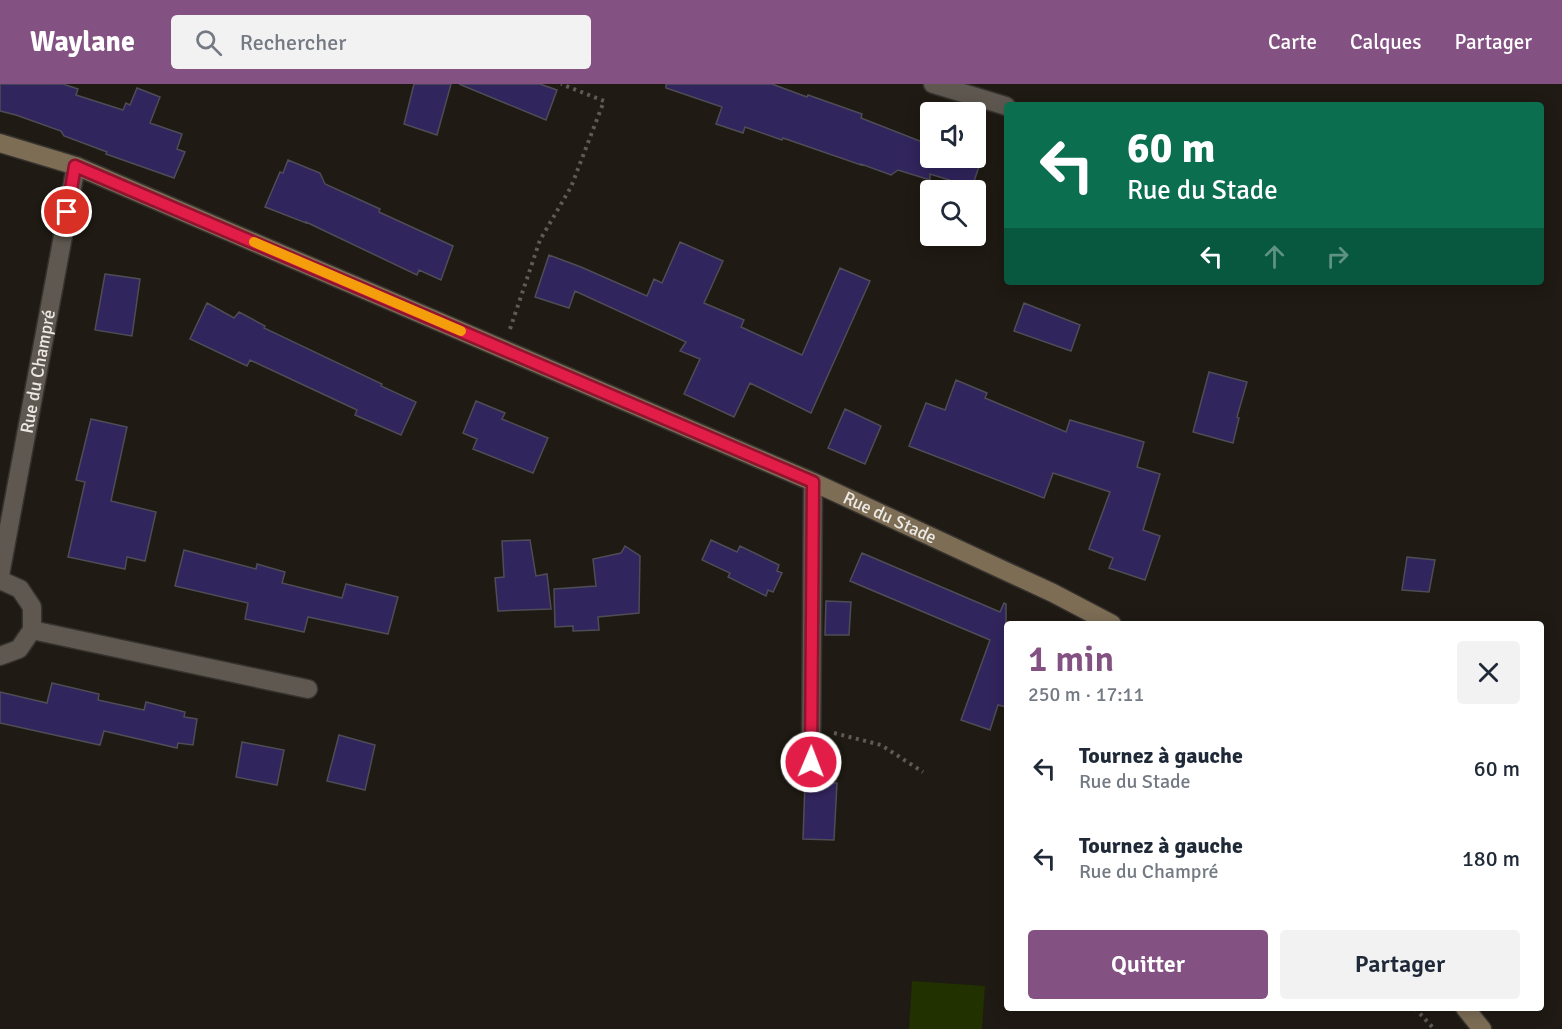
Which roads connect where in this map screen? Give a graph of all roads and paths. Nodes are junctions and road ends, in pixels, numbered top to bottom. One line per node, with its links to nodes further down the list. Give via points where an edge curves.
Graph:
1 (561, 84): 6 (path, via 604,100 572,187 540,240)
2 (933, 84): 3 (street)
3 (1004, 105)
4 (0, 143): 5 (street, Rue du Stade)
5 (75, 166): 6 (street, Rue du Stade); 8 (street, Rue du Champré)
6 (503, 349): 7 (street, Rue du Stade)
7 (813, 482): 10 (street, Rue du Stade); 14 (street)
8 (0, 575)
9 (0, 580): 11 (street, via 20,589 32,607)
10 (1106, 621)
11 (32, 630): 12 (street, via 19,649); 13 (street)
12 (0, 656)
13 (308, 689)
14 (811, 727): 15 (street); 16 (path, via 881,744)
15 (811, 762)
16 (923, 772)
17 (1417, 1011): 19 (path)
18 (1467, 1011): 20 (street)
19 (1434, 1029)
20 (1482, 1029)

